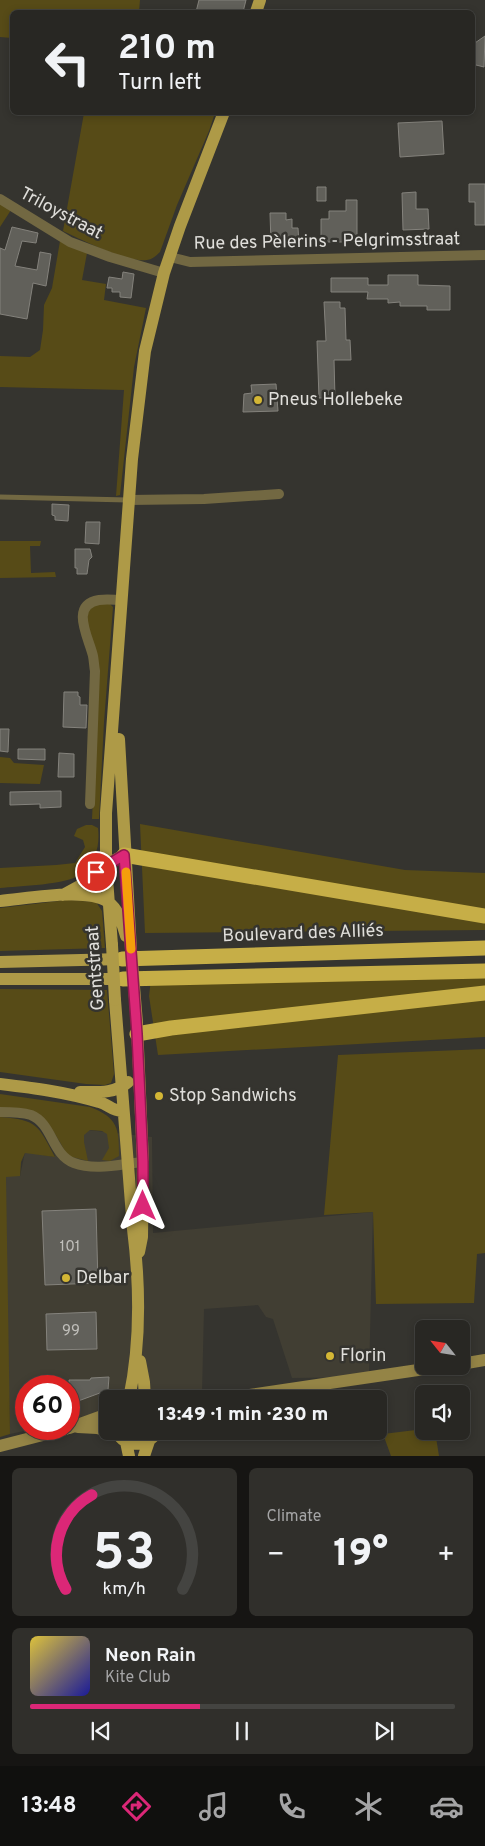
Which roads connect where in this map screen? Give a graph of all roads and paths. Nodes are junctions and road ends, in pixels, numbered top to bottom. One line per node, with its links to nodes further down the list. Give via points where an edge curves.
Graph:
1 (223, 115): 4 (main road)
2 (0, 199): 5 (street, Triloystraat, via 70,242)
3 (485, 255): 4 (street, Rue des Pèlerins - Pelgrimsstraat, via 190,262)
4 (170, 257): 5 (main road)
5 (164, 273): 8 (main road, via 145,351)
6 (279, 494): 8 (street)
7 (0, 497): 8 (lane)
8 (129, 500): 9 (main road)
9 (122, 600): 10 (main road); 11 (street, via 98,600 82,614 95,671)
10 (118, 669): 12 (main road); 13 (main road, Gentstraat, via 106,813)
11 (90, 804)
12 (124, 855): 13 (main road); 16 (main road); 17 (highway)
13 (106, 865): 14 (main road); 16 (main road, Gentstraat)
14 (63, 895): 15 (main road); 16 (main road, via 97,897)
15 (0, 901)
16 (117, 912): 19 (main road); 25 (main road, Gentstraat, bridge, via 115,1000)
17 (485, 916)
18 (485, 948): 19 (highway, Boulevard des Alliés)
19 (126, 954): 20 (main road); 25 (main road, bridge)
20 (0, 962)
21 (485, 971): 23 (highway)
22 (0, 979): 23 (main road)
23 (123, 979)
24 (485, 993): 25 (highway, via 172,1028)
25 (130, 1026): 26 (main road); 28 (main road, Gentstraat)
26 (138, 1066): 28 (main road, via 132,1079); 32 (main road)
27 (0, 1084): 29 (main road)
28 (123, 1087): 29 (main road, via 107,1092); 30 (main road, Gentstraat)
29 (63, 1092): 30 (main road)
30 (123, 1111): 33 (main road, Gentstraat)
31 (0, 1112): 33 (street, via 21,1113 39,1120 62,1157 75,1164 97,1167)
32 (143, 1162): 33 (street); 34 (main road, via 142,1237)
33 (128, 1164): 34 (main road, Gentstraat)
34 (137, 1264): 35 (main road)
35 (137, 1349): 39 (main road); 40 (main road)
36 (485, 1360): 37 (street)
37 (470, 1362)
38 (415, 1370): 41 (street)
39 (131, 1390)
40 (144, 1390)
41 (283, 1390)
42 (99, 1417): 43 (street)
43 (80, 1424)
44 (80, 1428): 45 (street)
45 (99, 1428)
46 (23, 1440): 51 (street)
47 (124, 1440): 50 (main road)
48 (146, 1440): 50 (main road, via 137,1444)
49 (152, 1440): 53 (main road)
50 (126, 1442): 52 (main road)
51 (0, 1446)
52 (129, 1456)
53 (144, 1456)

